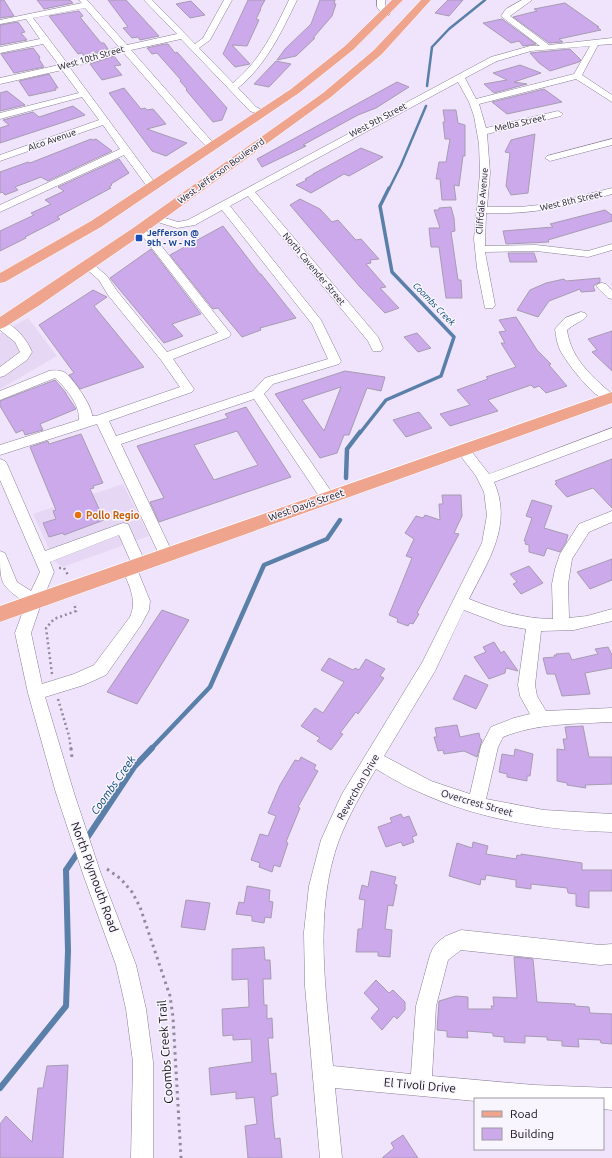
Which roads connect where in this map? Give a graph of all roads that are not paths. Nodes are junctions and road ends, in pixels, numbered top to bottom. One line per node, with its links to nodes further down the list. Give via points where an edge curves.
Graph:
1 (148, 0): 13 (street)
2 (228, 0): 19 (street, via 206,40)
3 (293, 0): 25 (street, via 269,49)
4 (381, 0): 9 (street, via 381,7)
5 (398, 0): 9 (main road, West Jefferson Boulevard)
6 (426, 0): 11 (main road, West Jefferson Boulevard)
7 (528, 0): 17 (street, via 505,16)
8 (85, 2): 10 (street); 18 (street)
9 (386, 12): 11 (main road); 29 (main road, West Jefferson Boulevard, via 331,64)
10 (28, 17): 12 (street); 14 (street)
11 (411, 18): 45 (main road, West Jefferson Boulevard, via 370,59 327,95)
12 (0, 22)
13 (182, 36): 18 (street, West 10th Street); 19 (street)
14 (44, 41): 20 (street); 21 (street)
15 (610, 42): 16 (street, West 9th Street)
16 (594, 43): 17 (street, West 9th Street); 23 (street)
17 (547, 47): 22 (street, West 9th Street, via 505,55)
18 (126, 48): 21 (street, West 10th Street); 35 (street)
19 (194, 48): 25 (street)
20 (0, 50)
21 (64, 67): 24 (street, West 10th Street); 26 (street)
22 (460, 76): 28 (street, Cliffdale Avenue); 40 (street, West 9th Street)
23 (577, 76): 27 (street); 28 (street)
24 (0, 81)
25 (233, 88): 29 (street, via 254,109)
26 (84, 94): 31 (street); 32 (street)
27 (612, 99)
28 (474, 102): 33 (street, Cliffdale Avenue)
29 (263, 114): 35 (main road, West Jefferson Boulevard)
30 (558, 114): 33 (street, Melba Street)
31 (0, 116)
32 (104, 122): 36 (street); 37 (street, Alco Avenue)
33 (482, 132): 44 (street, Cliffdale Avenue, via 486,156)
34 (612, 142): 38 (street)
35 (212, 147): 39 (main road, West Jefferson Boulevard)
36 (126, 150): 39 (street); 43 (street)
37 (0, 158)
38 (550, 158)
39 (153, 187): 45 (main road, West Jefferson Boulevard)
40 (249, 191): 42 (street, West 9th Street); 56 (street, North Cavender Street, via 374,340)
41 (612, 191): 44 (street, West 8th Street, via 539,209)
42 (223, 205): 45 (street, West 9th Street, via 185,225 177,225); 59 (street, via 317,323 336,361 269,381)
43 (0, 209)
44 (482, 210): 48 (street, Cliffdale Avenue, via 479,229)
45 (140, 212): 46 (main road, West Jefferson Boulevard); 50 (main road, West Jefferson Boulevard, via 89,228)
46 (138, 231): 49 (main road, West Jefferson Boulevard); 57 (street, via 148,236 225,334)
47 (612, 247): 48 (street, via 588,254 536,248)
48 (480, 249): 53 (street, Cliffdale Avenue)
49 (88, 265): 55 (main road, West Jefferson Boulevard); 57 (street, via 103,278 112,293)
50 (0, 279)
51 (602, 286): 52 (street)
52 (612, 296)
53 (489, 305)
54 (581, 316): 61 (street, via 569,321 561,329 566,350 588,380)
55 (0, 324): 58 (street, via 12,332 24,345 26,352 23,357)
56 (377, 348)
57 (165, 357): 62 (street, via 188,389)
58 (0, 373)
59 (258, 394): 65 (street); 70 (street)
60 (0, 396): 63 (street, via 53,374 59,375 67,382 86,412)
61 (610, 397): 67 (main road, West Davis Street)
62 (100, 419): 63 (street); 65 (street)
63 (85, 422): 66 (street)
64 (612, 433): 69 (street)
65 (113, 442): 72 (street)
66 (0, 450)
67 (463, 450): 69 (street, Reverchon Drive); 70 (main road, West Davis Street)
68 (0, 464): 73 (street, North Plymouth Road)
69 (486, 480): 77 (street, Reverchon Drive, via 493,498 494,525 489,543)
70 (328, 498): 72 (main road, West Davis Street)
71 (612, 516): 81 (street, via 584,528 566,558 562,569)
72 (166, 554): 75 (main road, West Davis Street)
73 (41, 559): 75 (street, via 123,528); 76 (street, North Plymouth Road, via 47,572)
74 (2, 566): 76 (street, via 10,586)
75 (134, 566): 76 (main road, West Davis Street); 82 (street, via 142,601 141,610 136,621 100,670)
76 (34, 602): 78 (main road, West Davis Street); 82 (street, North Plymouth Road, via 23,633)
77 (460, 602): 80 (street, via 508,620); 85 (street, Reverchon Drive, via 429,666)
78 (0, 614)
79 (612, 615): 81 (street, via 584,623)
80 (534, 624): 81 (street); 84 (street, via 526,681 528,693)
81 (561, 625)
82 (36, 693): 92 (street, North Plymouth Road, via 65,793 99,871 126,965 136,1009 143,1062)
83 (612, 715): 84 (street)
84 (542, 719): 86 (street, via 514,725 497,732 490,746)
85 (373, 759): 86 (street, Overcrest Street, via 432,790); 89 (street, Reverchon Drive, via 348,800 330,840 318,886 314,932 315,986)
86 (476, 805): 87 (street, Overcrest Street, via 511,814 575,823)
87 (612, 823)
88 (612, 954): 90 (street, via 600,955 461,940 453,943 440,955 426,1006)
89 (324, 1076): 90 (street, El Tivoli Drive); 93 (street, Reverchon Drive)
90 (421, 1086): 91 (street, El Tivoli Drive)
91 (586, 1098)
92 (142, 1158)
93 (331, 1158)

